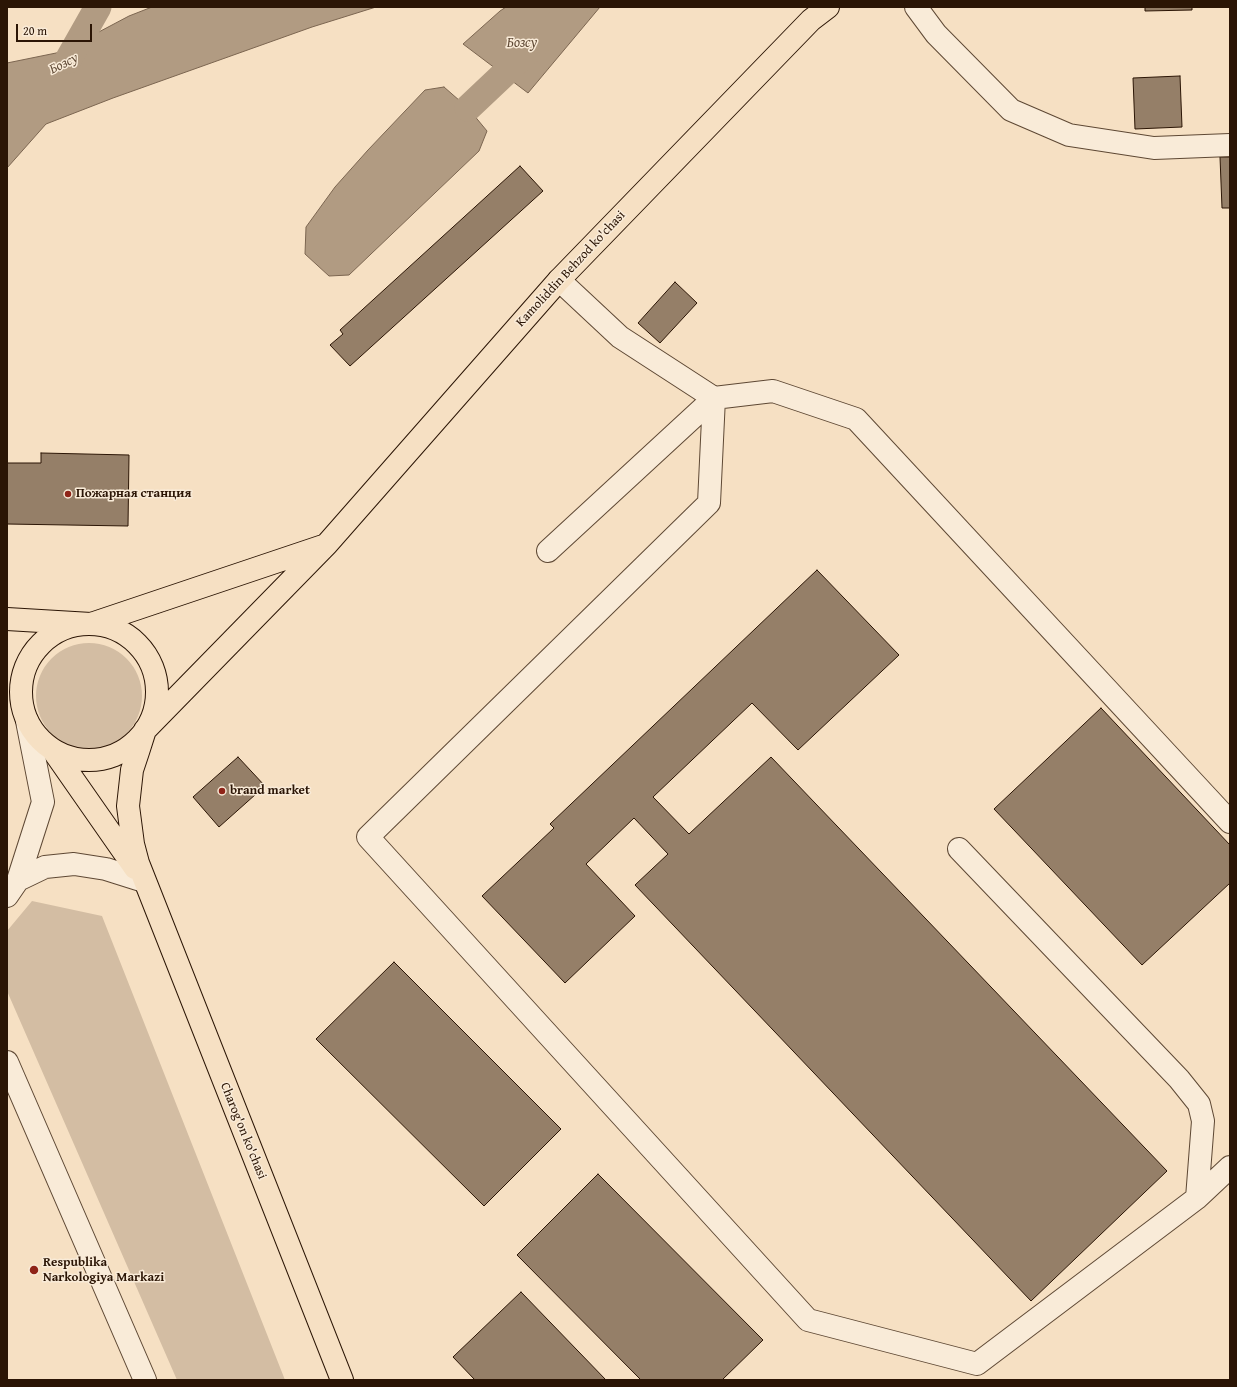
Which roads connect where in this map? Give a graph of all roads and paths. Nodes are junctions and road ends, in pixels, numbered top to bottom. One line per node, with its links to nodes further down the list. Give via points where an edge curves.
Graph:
1 (828, 7): 4 (main road, Kamoliddin Behzod ko'chasi, via 811,20)
2 (916, 7): 3 (street, via 936,34 1011,110 1069,135 1154,148)
3 (1230, 145)
4 (558, 280): 5 (street, via 620,337); 6 (main road, Kamoliddin Behzod ko'chasi)
5 (714, 398): 7 (street); 14 (street, via 773,391 856,419); 20 (street, via 709,503 368,837 808,1320 977,1364)
6 (327, 544): 9 (main road); 12 (main road, Kamoliddin Behzod ko'chasi)
7 (548, 551)
8 (7, 619): 9 (main road)
9 (91, 624): 11 (main road, via 68,627 47,638 32,655 23,676 21,699); 12 (main road, via 111,628 130,638 144,652 154,671 157,691 154,712)
10 (7, 688): 11 (main road)
11 (27, 721): 13 (main road, via 38,737); 17 (street, via 43,802)
12 (146, 730): 13 (main road, via 131,746 111,756 90,760 68,757); 16 (main road, via 132,770 128,806 133,844)
13 (52, 749): 16 (main road)
14 (1230, 822)
15 (959, 849): 20 (street, via 1199,1104 1203,1121)
16 (144, 881): 17 (street, via 106,868 74,864 45,867); 22 (main road, Charog'on ko'chasi)
17 (12, 888)
18 (7, 1062): 21 (street)
19 (1230, 1166): 20 (street)
20 (1197, 1198)
21 (145, 1380)
22 (342, 1380)

